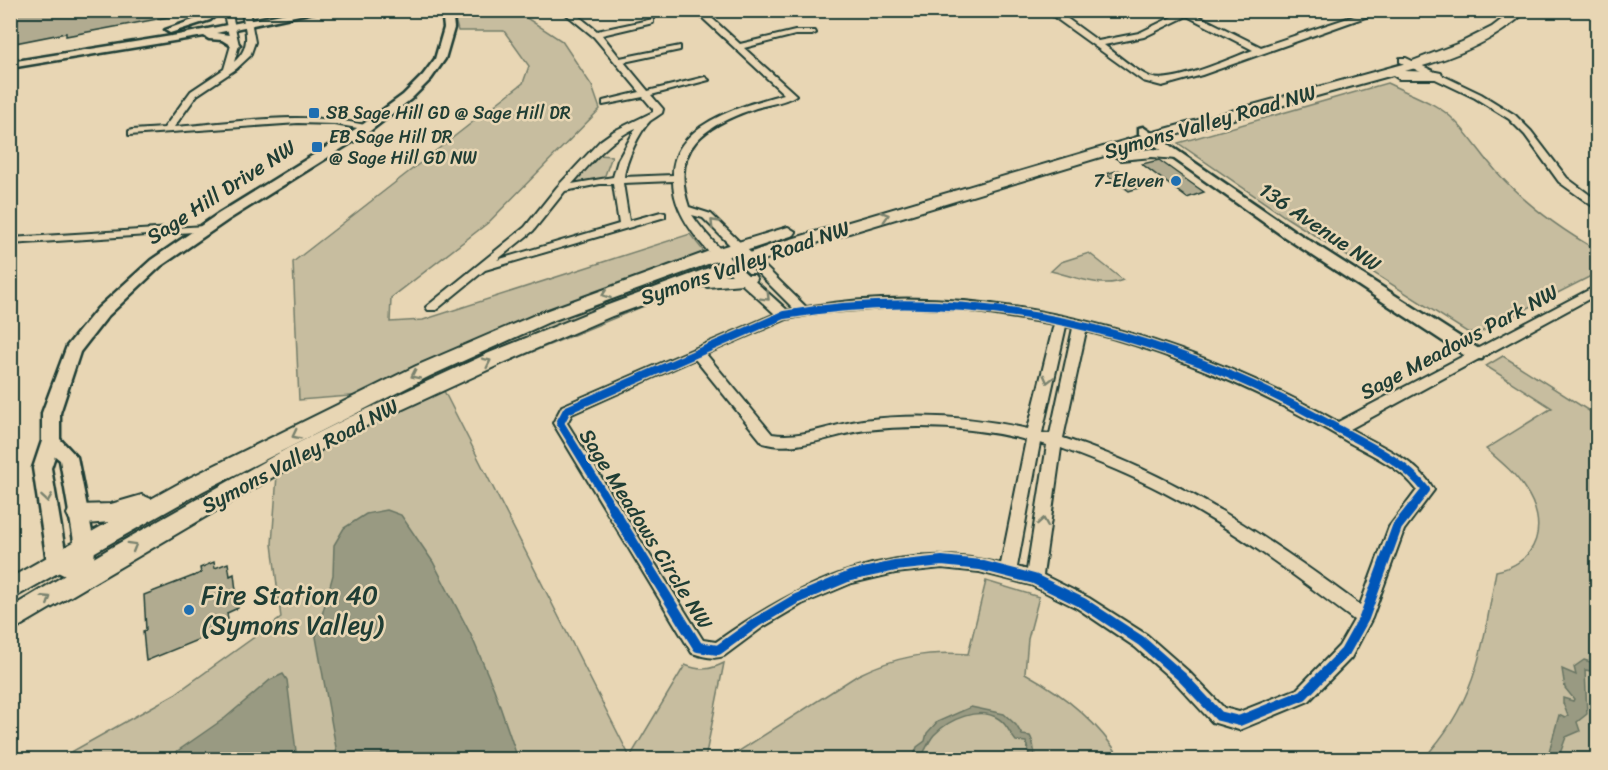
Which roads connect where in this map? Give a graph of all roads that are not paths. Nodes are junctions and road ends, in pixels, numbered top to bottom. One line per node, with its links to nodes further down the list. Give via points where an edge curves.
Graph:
1 (217, 10): 16 (street, via 202,20)
2 (271, 10): 13 (street)
3 (288, 10): 13 (street)
4 (565, 10): 18 (street)
5 (698, 10): 22 (street)
6 (1058, 10): 20 (street, via 1057,15)
7 (1382, 10): 24 (street)
8 (1505, 10): 28 (main road, Symons Valley Road NW, via 1461,39)
9 (1522, 10): 28 (main road, Symons Valley Road NW, via 1496,30 1466,45)
10 (317, 11): 13 (street)
11 (447, 11): 37 (street, Sage Hill Drive NW, via 446,44 428,77)
12 (1187, 11): 20 (street, via 1141,35); 24 (street)
13 (247, 18): 14 (street); 30 (street, via 249,53)
14 (229, 20): 16 (street); 19 (street); 21 (street); 26 (street)
15 (650, 21): 18 (street)
16 (170, 30): 25 (street)
17 (812, 33): 22 (street)
18 (596, 34): 27 (street)
19 (178, 38): 21 (street, via 225,37); 26 (street)
20 (1099, 43): 24 (street, via 1146,79 1162,83 1199,74)
21 (235, 45): 30 (street)
22 (737, 46): 43 (street, via 791,95 737,111 702,130 683,150)
23 (677, 48): 27 (street)
24 (1260, 50)
25 (10, 60)
26 (38, 60): 29 (street)
27 (618, 62): 34 (street)
28 (1408, 62): 31 (street); 32 (main road, Symons Valley Road NW); 40 (main road, Symons Valley Road NW)
29 (10, 65)
30 (228, 68): 38 (street, via 195,92)
31 (1436, 76): 32 (main road); 46 (street, via 1512,117 1556,172)
32 (1370, 77): 40 (main road, Symons Valley Road NW)
33 (705, 80): 34 (street)
34 (645, 94): 35 (street); 36 (street, via 658,109)
35 (606, 103)
36 (646, 120): 44 (street, via 623,156); 45 (street, via 610,138)
37 (366, 128): 38 (street, via 334,121 298,120); 50 (street, Sage Hill Drive NW)
38 (167, 130): 39 (street)
39 (132, 133)
40 (1148, 134): 41 (street, 136 Avenue NW); 42 (main road, Symons Valley Road NW); 54 (main road, Symons Valley Road NW, via 904,198)
41 (1176, 154): 42 (main road, via 1135,153); 65 (street, 136 Avenue NW, via 1288,233)
42 (1063, 164): 54 (main road, Symons Valley Road NW, one-way to 42)
43 (676, 178): 44 (street); 47 (street)
44 (617, 181): 45 (street); 49 (street)
45 (561, 189): 51 (street)
46 (1598, 207)
47 (684, 209): 54 (street, via 689,219); 54 (street, one-way to 47, via 707,216)
48 (661, 215): 49 (street)
49 (625, 226): 53 (street)
50 (205, 229): 52 (street); 68 (street, Sage Hill Drive NW, via 137,278 73,350 51,413)
51 (517, 240): 53 (street, via 521,249); 55 (street)
52 (10, 241)
53 (534, 253): 55 (street)
54 (735, 256): 56 (street); 57 (main road, Symons Valley Road NW); 60 (street); 70 (main road, Symons Valley Road NW, one-way to 70, via 554,314 487,342)
55 (482, 268): 59 (street)
56 (748, 279): 57 (main road); 61 (street, one-way to 61)
57 (678, 284): 75 (main road, Symons Valley Road NW, one-way to 57, via 357,422 496,358)
58 (1598, 289): 65 (street, Sage Meadows Park NW)
59 (432, 308)
60 (803, 310): 61 (street, Sage Meadows Circle NW); 62 (street, Sage Meadows Circle NW, via 867,304 963,306)
61 (784, 315): 64 (street, Sage Meadows Circle NW)
62 (1061, 322): 63 (street, Sage Meadows Circle NW); 67 (street, one-way to 67)
63 (1080, 327): 66 (street, Sage Meadows Circle NW, via 1139,342 1222,371); 69 (street)
64 (698, 352): 67 (street, via 768,439 780,442 853,427 904,422 1004,428); 74 (street, Sage Meadows Circle NW, via 567,410 560,423 698,647 718,650 796,598 850,576 942,561)
65 (1476, 355): 66 (street, Sage Meadows Park NW)
66 (1338, 429): 78 (street, Sage Meadows Circle NW, via 1418,476 1426,490 1397,527)
67 (1034, 436): 69 (street); 74 (street)
68 (51, 441): 71 (street, via 68,457); 73 (street, Sage Hill Drive NW, one-way to 73, via 42,468)
69 (1055, 442): 76 (street, one-way to 69); 78 (street, via 1137,472 1207,507)
70 (195, 485): 71 (main road, via 118,513); 72 (main road, Symons Valley Road NW)
71 (78, 514): 72 (street)
72 (85, 547): 73 (main road, Symons Valley Road NW); 75 (street)
73 (57, 562): 75 (street); 77 (main road, Symons Valley Road NW)
74 (1008, 571): 76 (street, Sage Meadows Circle NW)
75 (83, 576): 79 (main road, Symons Valley Road NW, one-way to 75)
76 (1034, 579): 78 (street, Sage Meadows Circle NW, via 1083,603 1141,641 1219,716 1239,721 1303,695 1345,652)
77 (10, 590)
78 (1364, 618)
79 (10, 621)

